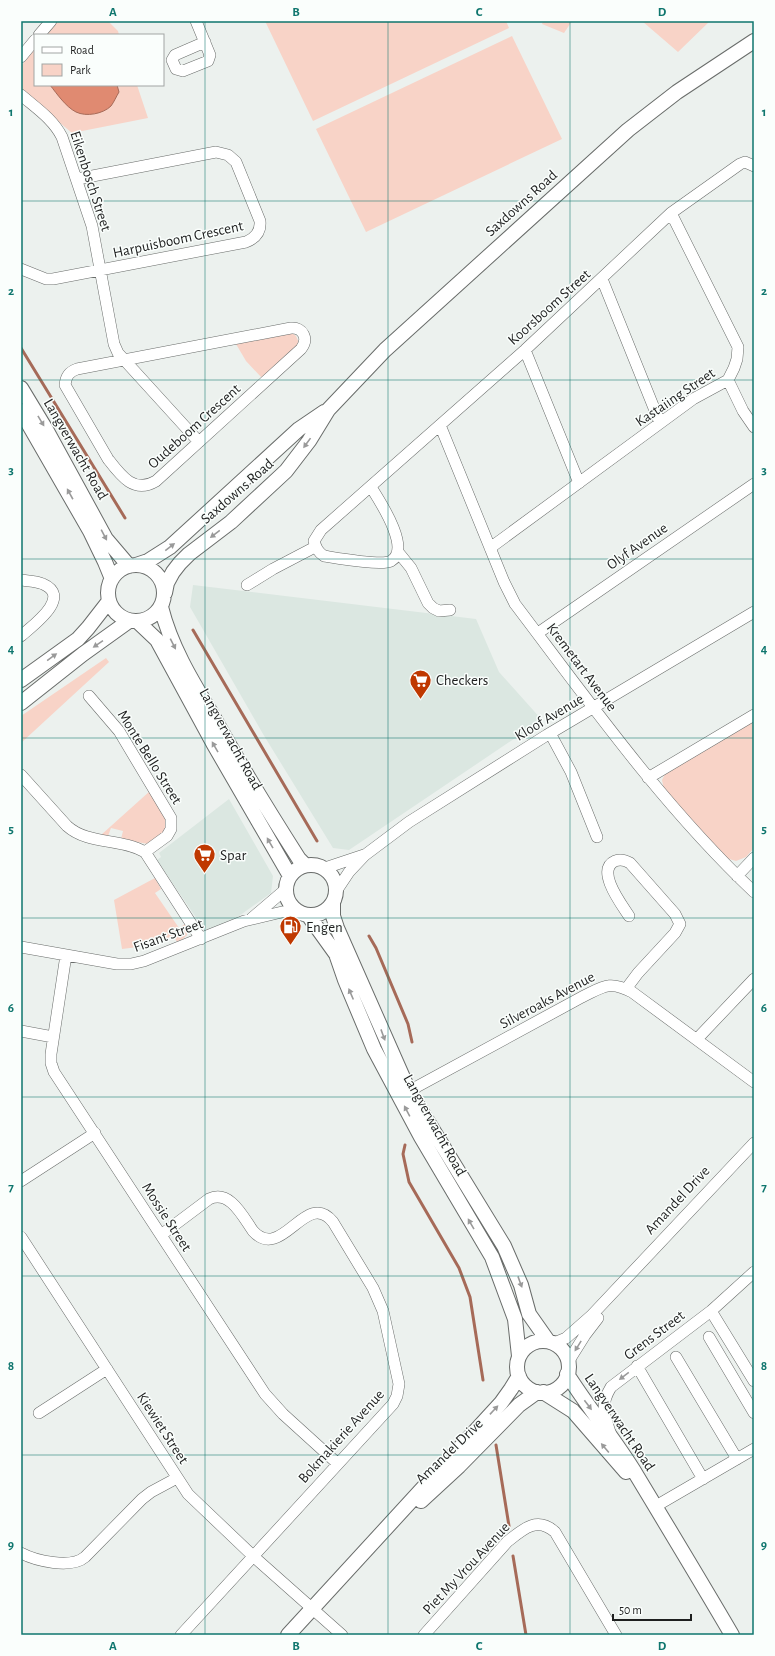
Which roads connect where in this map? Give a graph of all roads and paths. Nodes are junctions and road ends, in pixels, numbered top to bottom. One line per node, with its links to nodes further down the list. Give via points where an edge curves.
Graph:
1 (51, 21): 3 (street)
2 (196, 21): 5 (street)
3 (40, 34)
4 (34, 41): 7 (street)
5 (205, 42)
6 (754, 42): 19 (street, Saxdowns Road, via 677,92 628,130 385,350)
7 (21, 57)
8 (21, 95): 10 (street, Eikenbosch Street, via 56,127)
9 (754, 166): 11 (street, Koorsboom Street, via 745,162 740,164)
10 (77, 179): 13 (street, Eikenbosch Street, via 92,226); 13 (street, Harpuisboom Crescent, via 216,152 224,153 236,162 260,221 258,233 246,242)
11 (671, 213): 14 (street, Koorsboom Street); 17 (street, Kastaiing Street, via 738,347 737,359)
12 (21, 270): 13 (street, Harpuisboom Crescent, via 53,279)
13 (100, 270): 16 (street, Eikenbosch Street, via 114,344)
14 (602, 279): 15 (street, Koorsboom Street); 21 (street)
15 (525, 350): 22 (street, Koorsboom Street); 25 (street)
16 (124, 360): 24 (street, Eikenbosch Street); 24 (street, Oudeboom Crescent, via 71,372 67,375 65,384 116,469 134,485 150,485); 24 (street, Oudeboom Crescent, via 291,328 302,331 305,342 301,348)
17 (728, 380): 21 (street, Kastaiing Street, via 693,399); 23 (street)
18 (21, 388): 31 (street, Langverwacht Road, one-way to 31, via 106,539)
19 (328, 410): 31 (street, Saxdowns Road, one-way to 19, via 148,561 170,548 299,429); 35 (street, Saxdowns Road, one-way to 35, via 286,472 231,522 189,554 173,572)
20 (21, 411): 32 (street, Langverwacht Road, one-way to 20, via 90,531)
21 (660, 424): 25 (street, Kastaiing Street)
22 (440, 425): 27 (street, Koorsboom Street); 29 (street, Kremetart Avenue)
23 (754, 427)
24 (199, 442)
25 (579, 484): 29 (street, Kastaiing Street)
26 (754, 484): 41 (street, Olyf Avenue)
27 (371, 487): 28 (street, Koorsboom Street, via 321,530 314,541); 30 (street, via 390,521)
28 (316, 547): 30 (street, via 324,556 381,563 391,561); 34 (street)
29 (490, 548): 41 (street, Kremetart Avenue, via 508,593)
30 (398, 552): 38 (street, via 411,568 428,603 440,611)
31 (132, 565): 32 (street, via 122,569); 35 (street, via 156,573)
32 (112, 579): 36 (street)
33 (21, 580): 42 (street, via 42,583 53,595 48,611)
34 (248, 585)
35 (165, 593): 37 (street)
36 (109, 601): 40 (street, via 116,614); 43 (street, one-way to 36, via 78,639)
37 (161, 607): 40 (street, via 151,618); 55 (street, Langverwacht Road, one-way to 55, via 169,636 196,687 246,774)
38 (450, 610)
39 (754, 612): 46 (street, Kloof Avenue)
40 (134, 621): 45 (street, one-way to 45, via 83,654); 58 (street, Langverwacht Road, one-way to 40, via 157,640)
41 (538, 633): 46 (street, Kremetart Avenue)
42 (21, 636)
43 (21, 680)
44 (89, 696): 52 (street, Monte Bello Street, via 120,731 171,818 171,829 166,836)
45 (21, 703)
46 (593, 707): 48 (street, Kloof Avenue); 50 (street, Kremetart Avenue)
47 (754, 715): 50 (street)
48 (550, 733): 51 (street, via 571,772); 53 (street, Kloof Avenue, via 409,822)
49 (21, 775): 52 (street, via 76,833 136,847)
50 (648, 778): 57 (street, Kremetart Avenue, via 715,854)
51 (597, 837)
52 (145, 852): 64 (street)
53 (365, 855): 56 (street, Kloof Avenue); 60 (street, Kloof Avenue, via 349,872)
54 (754, 858): 57 (street)
55 (305, 865): 56 (street, via 319,865); 58 (street, via 299,867)
56 (325, 868): 60 (street, via 334,878)
57 (738, 876): 59 (street, Kremetart Avenue)
58 (288, 883): 61 (street, via 289,902); 63 (street, Fisant Street)
59 (754, 892)
60 (335, 897): 61 (street, via 324,912 318,915); 73 (street, Langverwacht Road, one-way to 73, via 333,916 337,928)
61 (303, 913): 63 (street, Fisant Street, via 282,912); 84 (street, Langverwacht Road, one-way to 61, via 515,1319 492,1257 421,1137 374,1049 336,954)
62 (629, 916): 68 (street, via 614,892 607,874 609,867 616,860 630,863 675,914 680,924)
63 (252, 918): 64 (street, Fisant Street)
64 (202, 939): 66 (street, Fisant Street, via 131,964)
65 (21, 947): 66 (street, Fisant Street)
66 (66, 955): 70 (street, Mossie Street)
67 (754, 979): 71 (street)
68 (626, 989): 71 (street, Silveroaks Avenue); 73 (street, Silveroaks Avenue, via 616,985 602,987)
69 (21, 1031): 70 (street)
70 (54, 1037): 74 (street, Mossie Street, via 52,1068)
71 (697, 1039): 72 (street, Silveroaks Avenue)
72 (754, 1082)
73 (409, 1091): 83 (street, Langverwacht Road, one-way to 83, via 504,1246 521,1285 529,1314)
74 (95, 1133): 76 (street); 77 (street, Mossie Street)
75 (754, 1143): 80 (street, Amandel Drive)
76 (21, 1181)
77 (161, 1235): 97 (street, Mossie Street, via 265,1394); 97 (street, Bokmakierie Avenue, via 209,1199 217,1196 228,1199 261,1238 278,1237 314,1213 327,1215 333,1222 380,1302 399,1384 398,1396 393,1404)
78 (21, 1237): 88 (street, Kiewiet Street)
79 (754, 1272): 81 (street, Grens Street)
80 (625, 1281): 83 (street, Amandel Drive, via 579,1328 566,1338); 87 (street, Amandel Drive, one-way to 87, via 584,1335)
81 (711, 1310): 86 (street, Grens Street); 90 (street)
82 (709, 1337): 93 (street)
83 (551, 1342): 84 (street, via 531,1344); 87 (street, via 565,1354)
84 (519, 1356): 89 (street)
85 (676, 1357): 96 (street)
86 (637, 1366): 94 (street, Grens Street, one-way to 94, via 617,1381 604,1398 604,1411); 99 (street)
87 (568, 1368): 91 (street, via 561,1385 550,1391); 94 (street, Langverwacht Road, one-way to 94, via 585,1401)
88 (107, 1369): 92 (street); 98 (street, Kiewiet Street)
89 (519, 1376): 91 (street, via 526,1386); 102 (street, Amandel Drive, one-way to 89, via 501,1403)
90 (754, 1381)
91 (540, 1392): 100 (street, Langverwacht Road, one-way to 91, via 631,1478 573,1411); 102 (street, Amandel Drive, via 520,1405 460,1466 409,1512)
92 (39, 1413)
93 (754, 1413)
94 (611, 1436): 100 (street, Langverwacht Road)
95 (754, 1449): 96 (street)
96 (737, 1459): 99 (street)
97 (337, 1463): 104 (street, Bokmakierie Avenue)
98 (177, 1478): 103 (street, via 142,1499 78,1562 62,1563); 104 (street, Kiewiet Street, via 192,1499)
99 (703, 1479): 101 (street)
100 (645, 1490): 101 (street, Langverwacht Road)
101 (656, 1506): 111 (street, Langverwacht Road)
102 (383, 1531): 105 (street, Amandel Drive)
103 (21, 1553)
104 (253, 1556): 105 (street, Kiewiet Street); 106 (street, Bokmakierie Avenue)
105 (312, 1608): 107 (street, Amandel Drive); 108 (street, Kiewiet Street)
106 (181, 1635)
107 (288, 1635)
108 (342, 1635)
109 (424, 1635): 110 (street, Piet My Vrou Avenue, via 508,1542 522,1530 537,1524 550,1527 555,1532)
110 (616, 1635)
111 (732, 1635)

